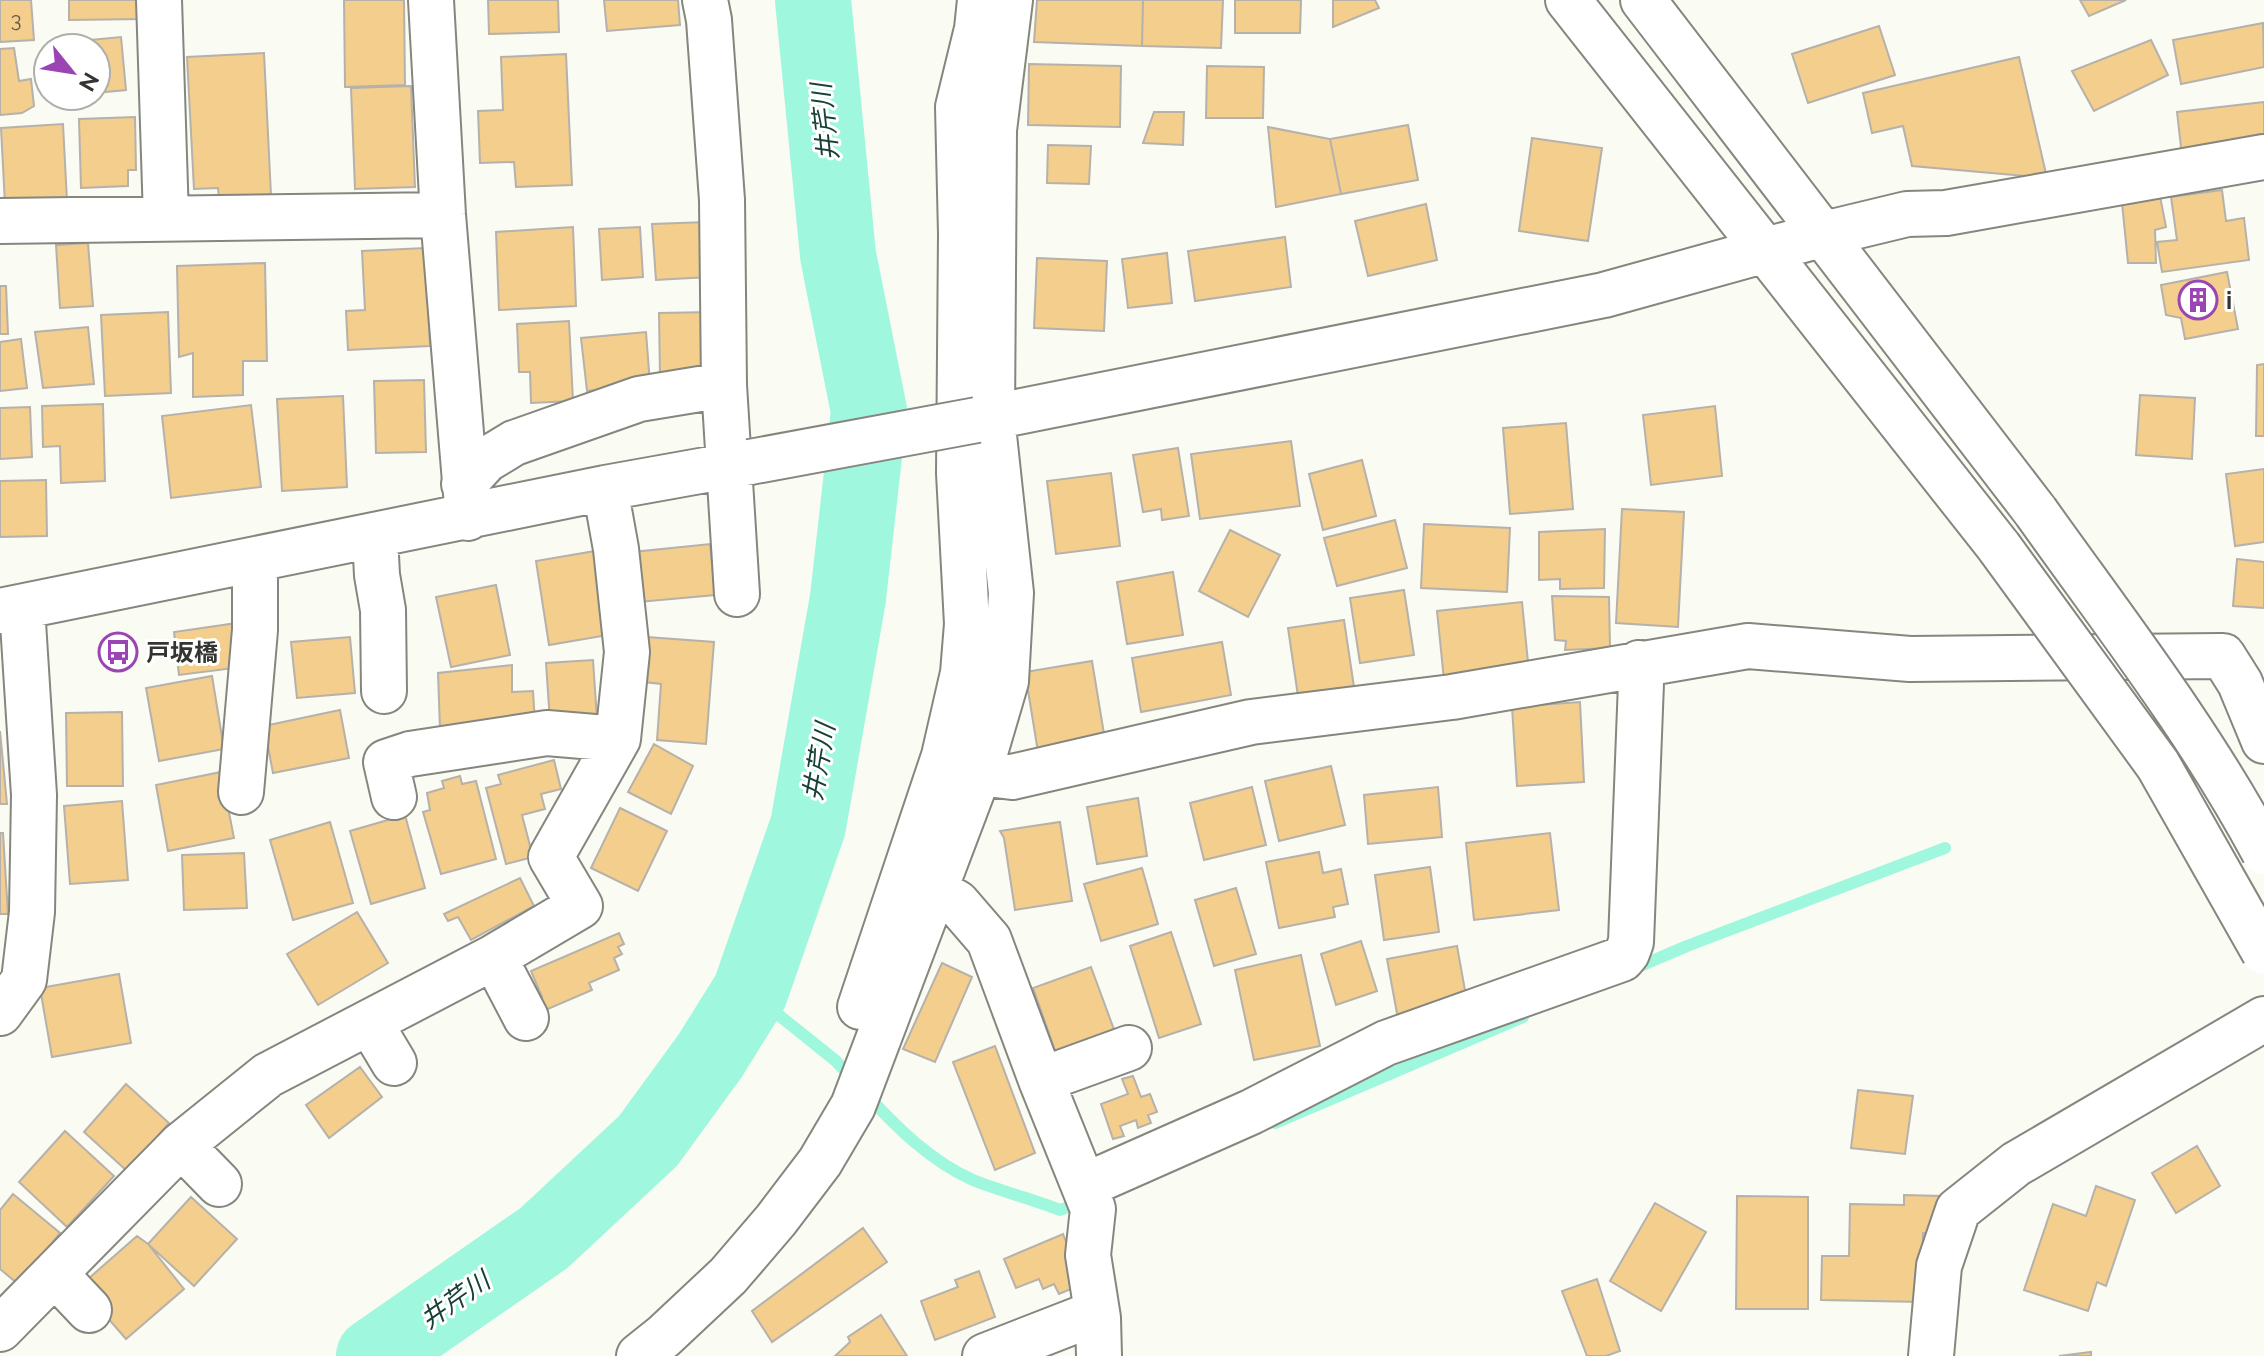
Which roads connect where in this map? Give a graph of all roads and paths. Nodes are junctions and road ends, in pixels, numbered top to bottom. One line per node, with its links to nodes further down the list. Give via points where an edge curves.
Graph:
1 (159, 0): 10 (street)
2 (431, 0): 9 (street)
3 (705, 0): 14 (street, via 722,200)
4 (980, 0): 43 (street, via 958,107 959,473 967,624 963,673 944,756 860,1008 811,1133)
5 (1010, 0): 15 (street, via 994,130)
6 (1568, 0): 13 (street)
7 (1643, 0): 12 (street)
8 (2264, 157): 12 (street, via 1946,213 1907,214)
9 (443, 215): 10 (street); 18 (street)
10 (166, 218): 11 (street)
11 (0, 221)
12 (1824, 234): 13 (street); 31 (street, bridge, via 2036,512 2163,690)
13 (1765, 251): 15 (street, via 1604,295); 33 (street, bridge, via 1999,547 2158,765)
14 (724, 385): 16 (street); 18 (street, via 639,399 514,443 486,460)
15 (984, 418): 16 (street, bridge); 28 (street, via 1011,593 1006,681)
16 (740, 463): 17 (street); 21 (street)
17 (605, 488): 18 (street); 26 (street, via 627,652)
18 (466, 501): 19 (street)
19 (375, 536): 20 (street); 25 (street)
20 (255, 561): 22 (street); 29 (street, via 255,630)
21 (737, 594)
22 (11, 609): 35 (street, via 34,795 32,912 24,980)
23 (1639, 663): 24 (street, via 1748,646 1910,659 2223,656); 28 (street, via 1452,697 1251,722 1012,777); 45 (street, via 1631,942 1622,959 1386,1043)
24 (2252, 671): 27 (street)
25 (384, 691)
26 (618, 739): 30 (street, via 547,733 410,754 386,762); 34 (street, via 551,857 580,906)
27 (2264, 741)
28 (979, 773): 32 (street)
29 (241, 792)
30 (394, 797)
31 (2264, 852)
32 (935, 890): 41 (street, via 957,903 989,940); 43 (street, via 853,1106)
33 (2264, 952)
34 (494, 957): 36 (street); 38 (street)
35 (0, 1013)
36 (526, 1018)
37 (2264, 1019): 52 (street, via 2016,1164 1958,1210 1939,1266)
38 (370, 1023): 40 (street); 42 (street, via 268,1075)
39 (1129, 1048): 41 (street)
40 (394, 1063)
41 (1041, 1080): 45 (street)
42 (181, 1145): 44 (street); 46 (street)
43 (820, 1162): 50 (street, via 728,1276)
44 (219, 1184)
45 (1088, 1195): 49 (street, via 1088,1255)
46 (55, 1274): 47 (street); 48 (street)
47 (89, 1310)
48 (0, 1329)
49 (1098, 1337): 51 (street, via 1080,1319)
50 (639, 1356)
51 (985, 1356)
52 (1931, 1356)

